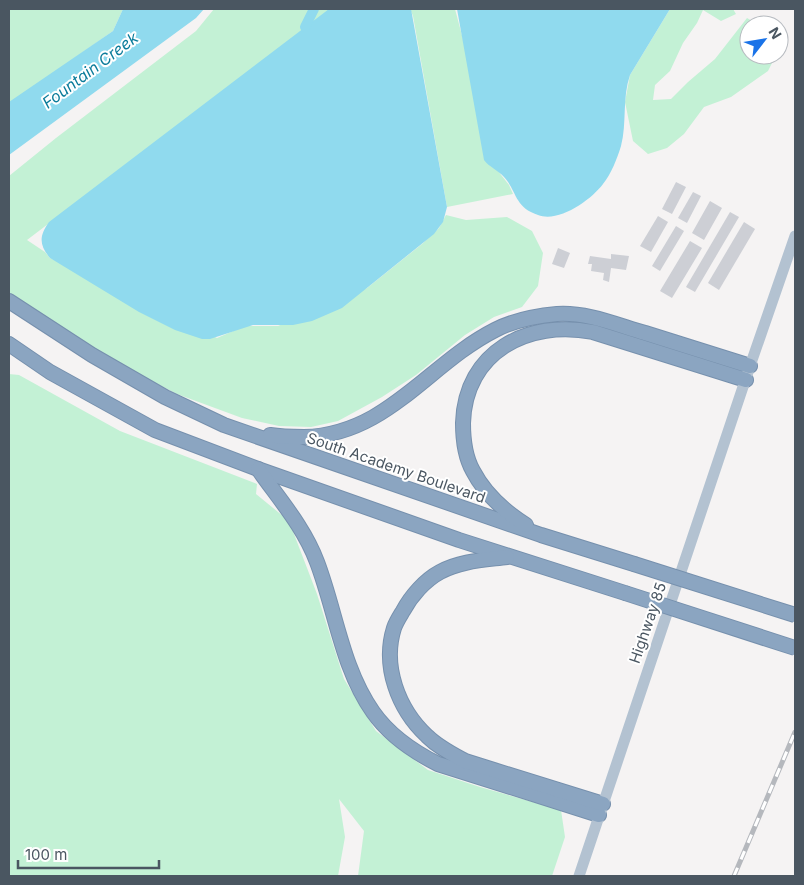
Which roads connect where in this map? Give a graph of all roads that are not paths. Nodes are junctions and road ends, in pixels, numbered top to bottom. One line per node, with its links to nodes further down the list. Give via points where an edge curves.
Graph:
1 (795, 236): 4 (main road, Highway 85)
2 (9, 301): 5 (highway, South Academy Boulevard, via 92,355 165,397)
3 (9, 344): 6 (highway, via 50,372 155,430)
4 (748, 373): 5 (highway, via 596,318 559,314 514,322 496,329 473,343 397,404 340,432 280,437); 7 (highway, via 575,328 541,331 505,345 477,373 469,392 463,412 465,449 472,470 485,489 511,515); 11 (main road, Highway 85)
5 (224, 425): 7 (highway, South Academy Boulevard)
6 (258, 469): 8 (highway); 11 (highway, via 297,521 307,541 360,691 387,728 420,755 438,764)
7 (541, 535): 9 (highway, South Academy Boulevard, bridge)
8 (512, 556): 10 (highway, bridge); 11 (highway, via 461,564 439,573 423,585 406,605 394,627 389,656 402,704 413,722 448,752)
9 (795, 615)
10 (795, 648)
11 (601, 810): 12 (main road, Highway 85)
12 (579, 876)

